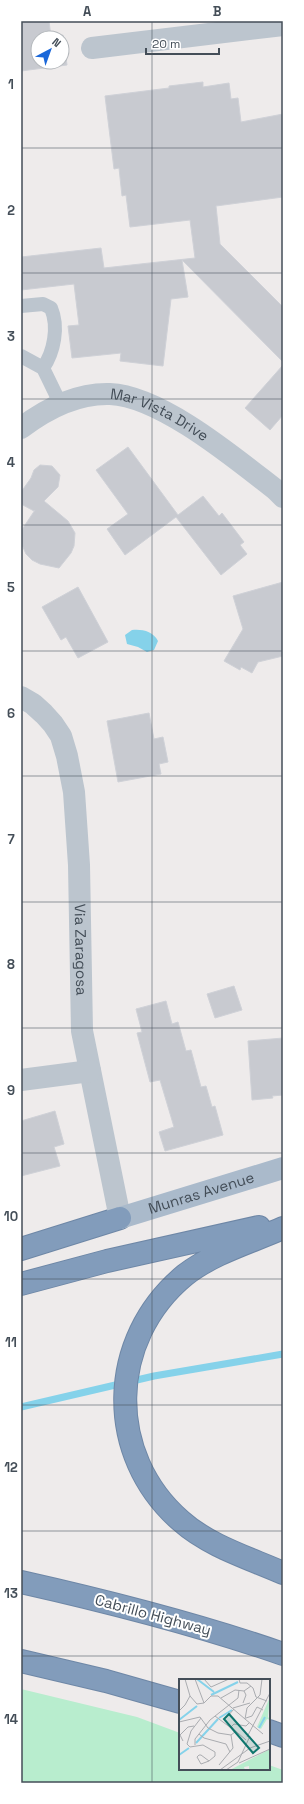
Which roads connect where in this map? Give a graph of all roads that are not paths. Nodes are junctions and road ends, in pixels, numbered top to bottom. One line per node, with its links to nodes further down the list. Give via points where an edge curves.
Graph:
1 (283, 25): 2 (street)
2 (92, 48)
3 (21, 306): 5 (lane, via 43,304 51,308 55,319 49,358)
4 (21, 356): 5 (lane)
5 (43, 368): 6 (lane)
6 (61, 405): 7 (street, Mar Vista Drive); 8 (street, Mar Vista Drive, via 93,395 111,394 130,397 152,406 209,438)
7 (21, 428)
8 (283, 497)
9 (21, 697): 10 (street, Via Zaragosa, via 44,714 61,736 74,792 79,865 82,1031)
10 (90, 1071): 11 (street); 13 (street, Via Zaragosa)
11 (21, 1080)
12 (283, 1168): 13 (main road, Munras Avenue)
13 (120, 1218): 16 (highway)
14 (283, 1222): 17 (highway, via 107,1261)
15 (283, 1228): 18 (highway, via 229,1250 199,1266 186,1274 166,1294 143,1326 136,1341 127,1372 125,1402 129,1435 138,1463 149,1484 170,1511 194,1531 210,1540)
16 (21, 1249)
17 (21, 1284)
18 (283, 1573)
19 (21, 1582): 20 (highway, Cabrillo Highway, via 156,1615)
20 (283, 1654)
21 (21, 1661): 22 (highway)
22 (179, 1702)
23 (270, 1731): 24 (highway)
24 (283, 1736)

